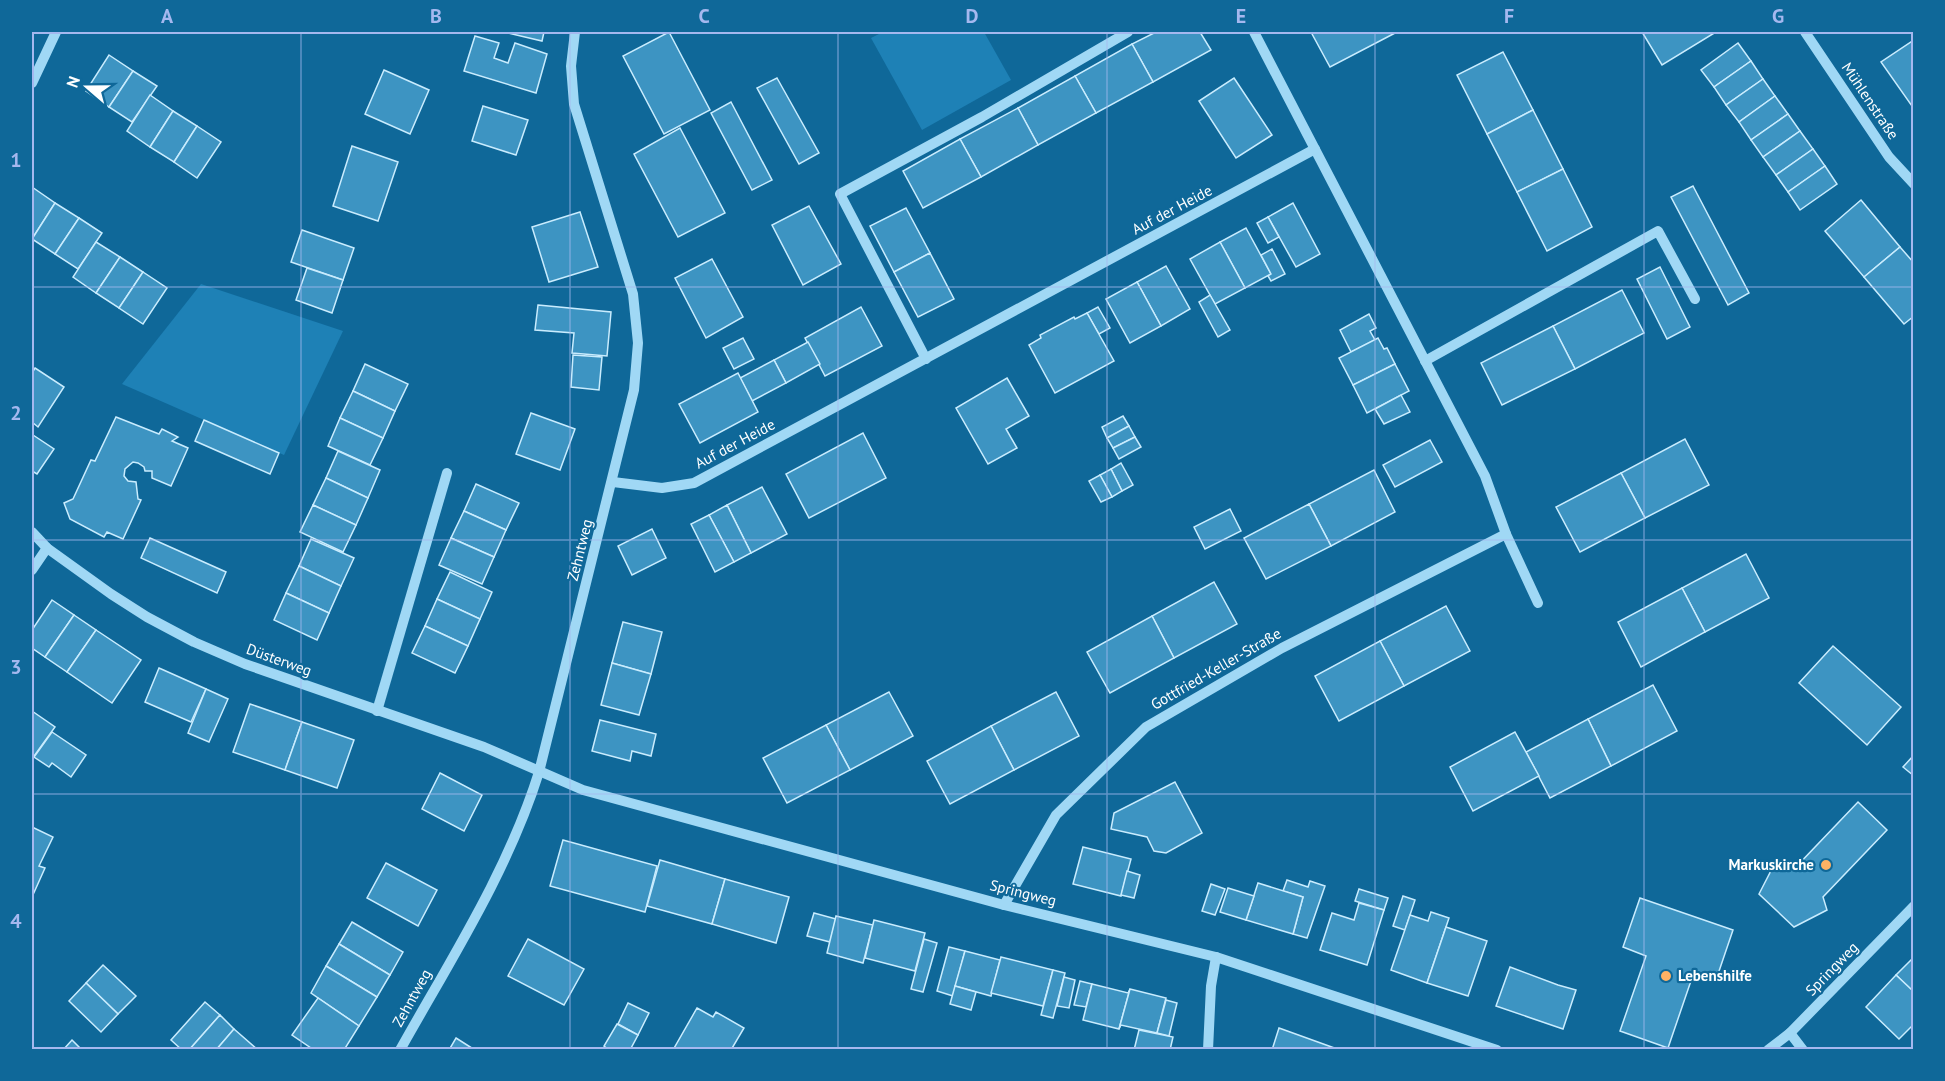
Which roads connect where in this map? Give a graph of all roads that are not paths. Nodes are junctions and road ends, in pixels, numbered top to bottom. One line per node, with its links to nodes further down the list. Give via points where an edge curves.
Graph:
1 (56, 32): 6 (street)
2 (575, 32): 13 (street, Zehntweg, via 571,66 574,104 633,294 638,344 634,390)
3 (1128, 32): 10 (street, via 840,194)
4 (1254, 32): 7 (street)
5 (1805, 32): 8 (street, Mühlenstraße, via 1889,157)
6 (32, 84)
7 (1315, 149): 10 (street, Auf der Heide); 11 (street)
8 (1914, 184)
9 (1695, 299): 11 (street, via 1658,231)
10 (926, 359): 13 (street, Auf der Heide, via 694,483 662,488)
11 (1425, 361): 15 (street, via 1485,476)
12 (447, 473): 19 (street)
13 (613, 482): 20 (street, Zehntweg)
14 (32, 532): 16 (street, Düsterweg)
15 (1506, 534): 18 (street); 21 (street, Gottfried-Keller-Straße, via 1282,648 1146,727 1056,815)
16 (47, 548): 17 (street); 19 (street, Düsterweg, via 147,617 194,642)
17 (32, 570)
18 (1538, 603)
19 (377, 711): 20 (street, Düsterweg, via 484,747)
20 (539, 772): 21 (street, Springweg, via 584,790); 25 (street, Zehntweg, via 502,867)
21 (1004, 905): 23 (street, Springweg)
22 (1914, 906): 24 (street, Springweg)
23 (1216, 957): 26 (street); 27 (street, Springweg)
24 (1790, 1033): 28 (street, Springweg); 29 (street)
25 (400, 1050)
26 (1208, 1050)
27 (1497, 1050)
28 (1768, 1050)
29 (1803, 1050)

